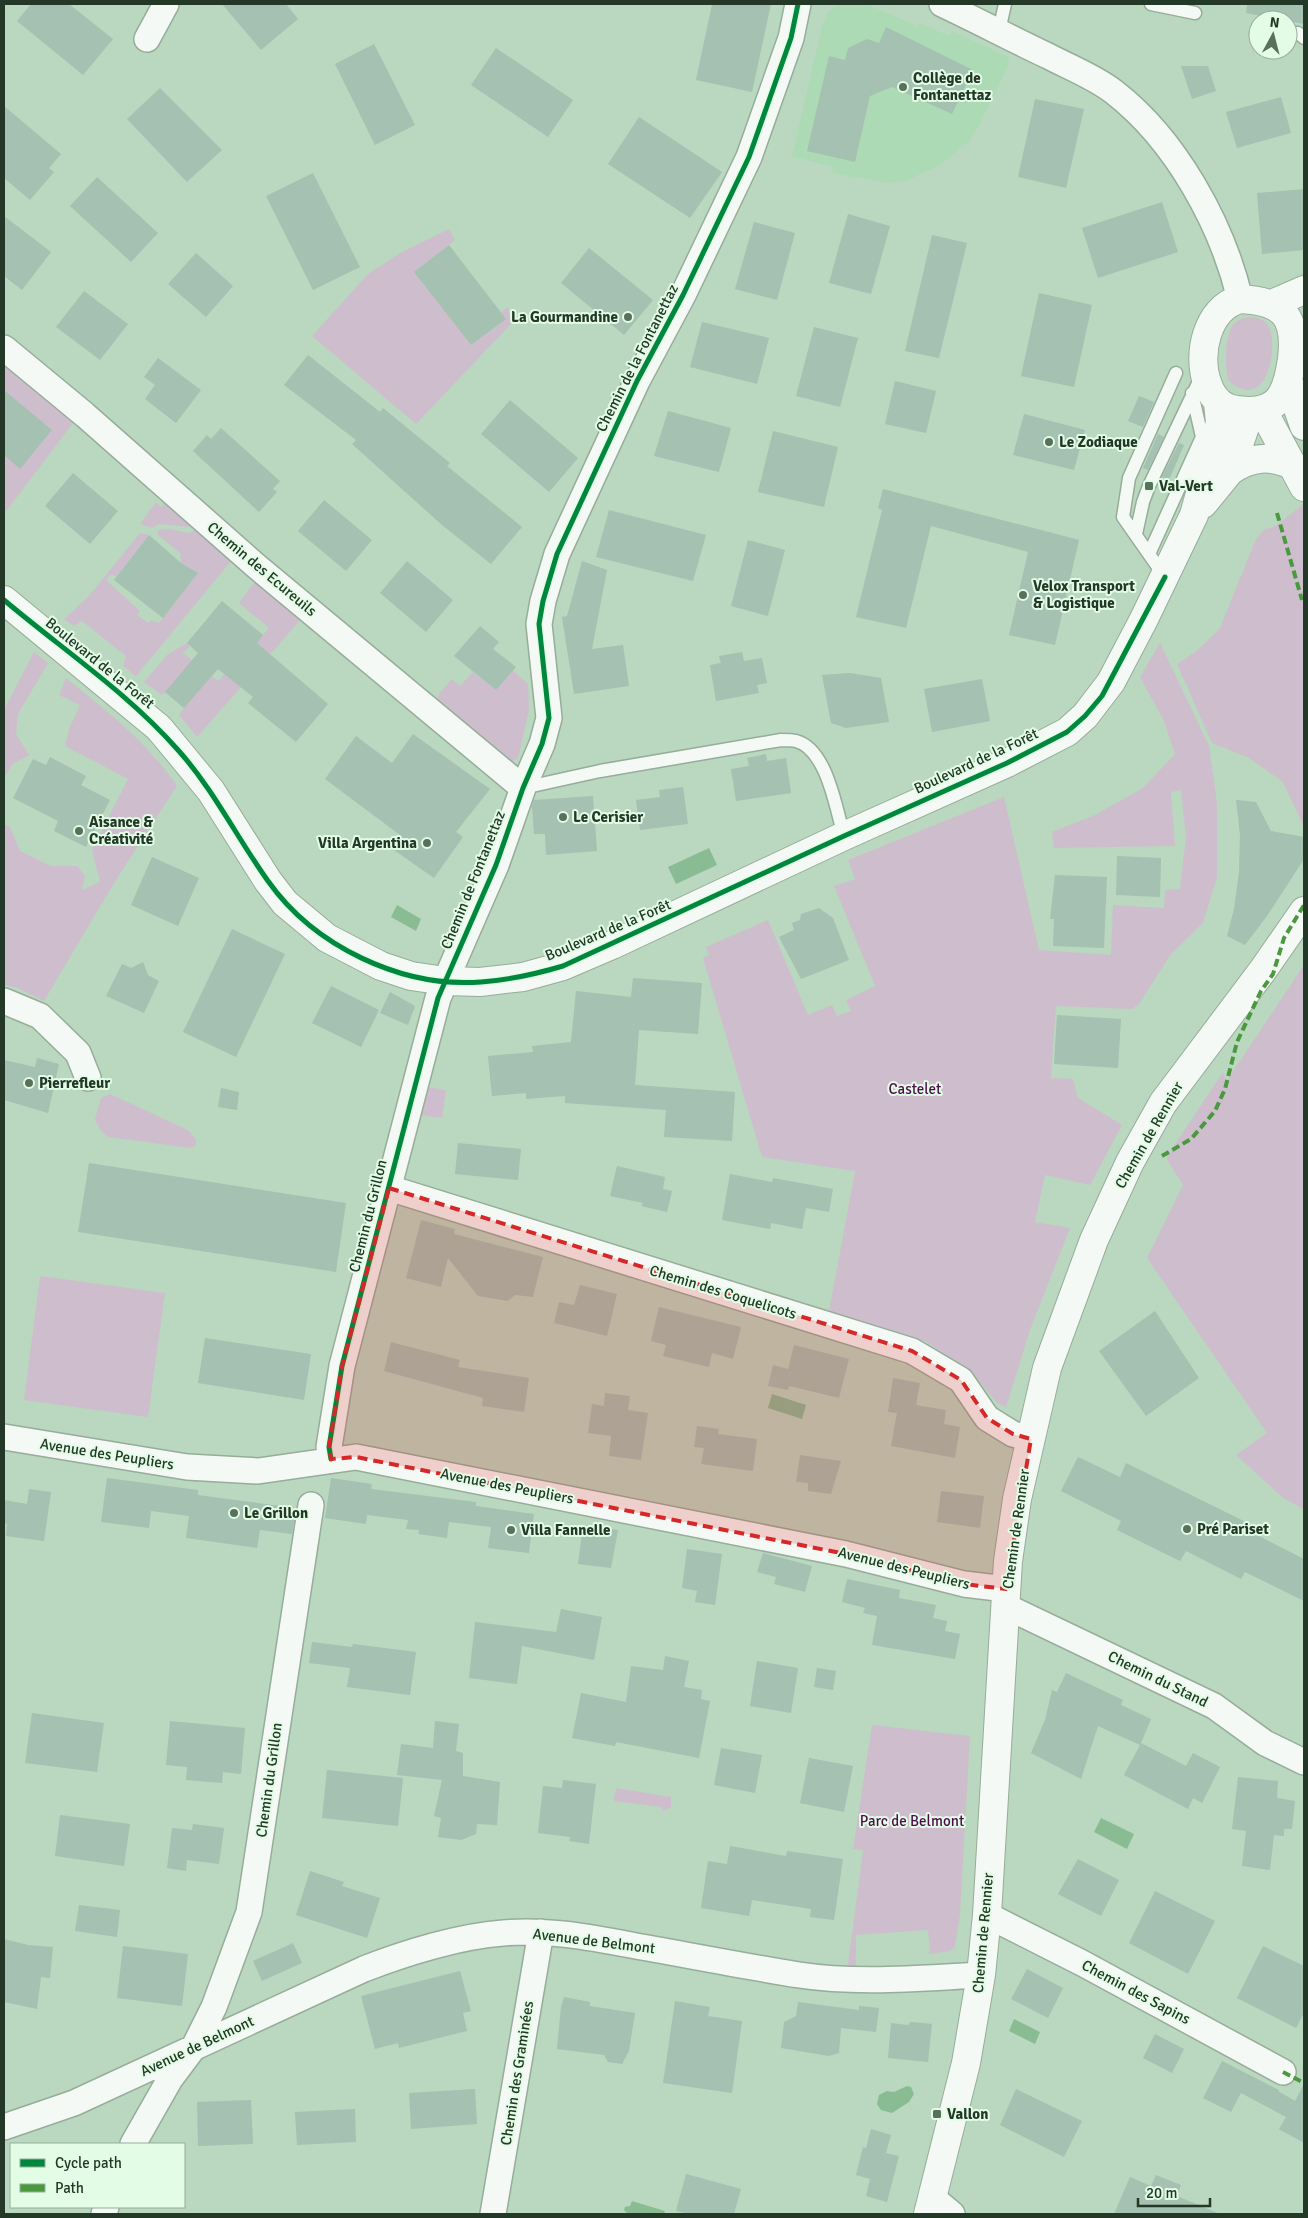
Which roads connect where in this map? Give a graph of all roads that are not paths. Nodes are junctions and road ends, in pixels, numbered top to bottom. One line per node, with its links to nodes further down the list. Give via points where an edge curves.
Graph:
1 (166, 4): 8 (street)
2 (798, 4): 28 (street, Chemin de la Fontanettaz, via 791,38 749,158 683,295 637,381 564,536 543,600 539,624 549,718)
3 (942, 4): 7 (street)
4 (1005, 4): 7 (lane)
5 (1151, 4): 6 (lane)
6 (1195, 14)
7 (998, 31): 10 (street, via 1113,91 1145,119 1167,144 1192,183 1228,258)
8 (147, 40)
9 (1304, 290): 11 (street)
10 (1240, 299): 11 (street, via 1264,300); 14 (street, via 1224,305 1215,314 1204,350)
11 (1272, 304): 12 (street, via 1290,320)
12 (1299, 335): 16 (street)
13 (4, 348): 28 (street, Chemin des Ecureuils, via 256,565)
14 (1205, 368): 17 (lane); 18 (street, via 1211,393)
15 (1176, 373): 24 (lane, via 1129,478 1123,516)
16 (1289, 383): 19 (street, via 1280,398); 20 (street)
17 (1192, 393): 24 (lane, via 1142,502); 25 (lane, via 1202,437)
18 (1218, 402): 19 (street, via 1228,408); 23 (street, Boulevard de la Forêt, via 1220,423)
19 (1256, 411): 21 (street, Boulevard de la Forêt); 22 (street)
20 (1304, 426)
21 (1230, 472): 22 (street, via 1244,463 1271,458); 23 (street, Boulevard de la Forêt)
22 (1299, 476)
23 (1194, 515): 26 (street, Boulevard de la Forêt)
24 (1136, 534): 25 (lane)
25 (1150, 554): 26 (lane)
26 (1165, 577): 29 (street, Boulevard de la Forêt, via 1102,696 1067,732 1007,763)
27 (4, 600): 31 (street, Boulevard de la Forêt, via 159,728 211,791 268,881 305,922 327,938 380,966 411,976)
28 (523, 788): 29 (lane, via 600,771 781,740 798,741 814,752 824,768); 31 (street, Chemin de Fontanettaz, via 496,865)
29 (844, 836): 31 (street, Boulevard de la Forêt, via 563,966 508,979)
30 (1304, 911): 36 (street, Chemin de Rennier, via 1200,1052 1130,1162 1094,1240 1047,1368)
31 (445, 981): 34 (street, Chemin du Grillon)
32 (4, 1001): 33 (street, via 40,1016 78,1053)
33 (88, 1078)
34 (389, 1188): 36 (street, Chemin des Coquelicots, via 912,1351 961,1380 987,1418 1013,1434); 37 (street, Chemin du Grillon, via 342,1366 329,1447)
35 (4, 1438): 37 (street, Avenue des Peupliers, via 187,1467 258,1471)
36 (1031, 1439): 39 (street, Chemin de Rennier, via 1017,1499)
37 (331, 1459): 39 (street, Avenue des Peupliers, via 356,1457 397,1464 836,1552 964,1584)
38 (311, 1505): 44 (street, Chemin du Grillon, via 249,1912 214,2008)
39 (1006, 1598): 40 (street, Chemin du Stand, via 1214,1706 1266,1743); 41 (street, Chemin de Rennier)
40 (1304, 1762)
41 (987, 1915): 43 (street, Chemin de Rennier); 45 (street, Chemin des Sapins)
42 (541, 1932): 43 (street, Avenue de Belmont, via 838,1979); 44 (street, Avenue de Belmont, via 502,1932 404,1954); 49 (street, Chemin des Graminées)
43 (980, 1975): 48 (street, Chemin de Rennier)
44 (194, 2047): 46 (street, Avenue de Belmont, via 74,2103); 47 (street, Chemin du Grillon, via 170,2080)
45 (1283, 2072)
46 (4, 2127)
47 (134, 2143)
48 (938, 2209)
49 (493, 2214)

